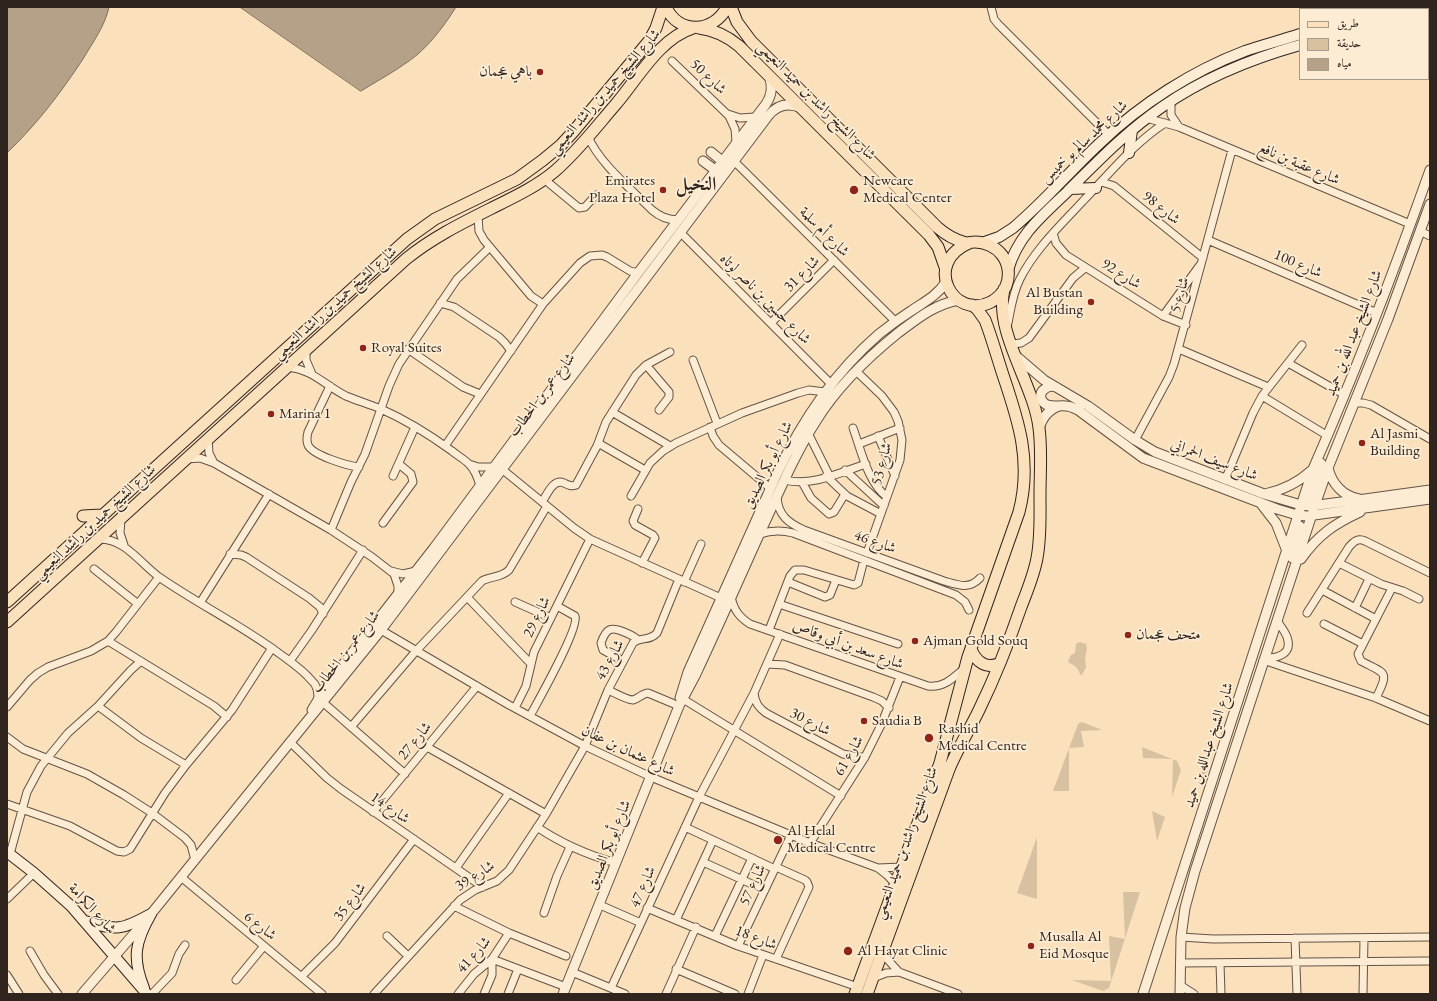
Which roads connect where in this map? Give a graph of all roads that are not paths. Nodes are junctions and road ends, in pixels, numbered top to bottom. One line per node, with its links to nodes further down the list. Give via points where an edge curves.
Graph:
1 (663, 7): 150 (main road, شارع الشيخ حميد بن راشد النعيمي, via 656,28 645,47 561,145 517,179 435,219 407,239)
2 (666, 7): 6 (main road, شارع الشيخ راشد بن حميد النعيمي, via 677,22)
3 (727, 7): 6 (main road, شارع الشيخ حميد بن راشد النعيمي, via 715,22)
4 (731, 7): 45 (main road, شارع الشيخ راشد بن حميد النعيمي, via 737,22 751,42 937,227 951,238)
5 (991, 7): 19 (street, via 998,24)
6 (696, 28): 10 (main road, شارع الشيخ راشد بن حميد النعيمي, via 717,32 733,40); 20 (main road, شارع الشيخ حميد بن راشد النعيمي, via 678,34 665,44)
7 (1299, 34): 19 (main road, شارع محمد سالم بو خميس, via 1245,51 1204,70 1150,102)
8 (1299, 45): 11 (main road, شارع محمد سالم بو خميس, via 1243,64)
9 (672, 61): 13 (street, شارع 50)
10 (770, 76): 12 (main road, شارع الشيخ راشد بن حميد النعيمي); 14 (street, شارع عمر بن الخطاب, via 770,96)
11 (1171, 101): 15 (main road, شارع محمد سالم بو خميس); 17 (street, via 1171,115)
12 (802, 109): 27 (street, شارع عمر بن الخطاب, via 792,105 776,108); 52 (main road, شارع الشيخ راشد بن حميد النعيمي, via 929,235 938,246)
13 (726, 112): 14 (street, شارع 50, via 740,118); 21 (street, شارع 50, via 736,128)
14 (755, 117): 21 (street, شارع عمر بن الخطاب)
15 (1146, 118): 16 (street, شارع عقبة بن نافع); 18 (main road, شارع محمد سالم بو خميس)
16 (1165, 123): 17 (street, شارع عقبة بن نافع); 24 (street)
17 (1179, 127): 22 (street, شارع عقبة بن نافع)
18 (1132, 130): 24 (main road); 32 (main road, شارع محمد سالم بو خميس)
19 (1109, 135): 46 (main road, شارع محمد سالم بو خميس, via 1020,223 999,237)
20 (588, 136): 30 (main road, شارع الشيخ حميد بن راشد النعيمي, via 562,165); 38 (street, via 602,160 652,210 661,217)
21 (736, 142): 26 (street, شارع عمر بن الخطاب)
22 (1232, 150): 39 (street, شارع عقبة بن نافع); 44 (street, شارع 5)
23 (711, 152): 26 (street)
24 (1129, 153): 31 (street)
25 (703, 161): 28 (street)
26 (722, 161): 28 (street, شارع عمر بن الخطاب)
27 (734, 162): 35 (street, شارع عمر بن الخطاب); 49 (street, شارع أم سلمة)
28 (715, 170): 33 (street, شارع عمر بن الخطاب)
29 (1430, 170): 39 (street, شارع الشيخ عبد الله بن حميد)
30 (544, 179): 34 (street, via 579,208 585,207); 37 (main road, شارع الشيخ حميد بن راشد النعيمي)
31 (1099, 185): 32 (main road); 42 (street); 50 (street, شارع 98, via 1114,186)
32 (1070, 188): 54 (main road, شارع محمد سالم بو خميس, via 1022,238 1015,249)
33 (701, 189): 35 (street, via 707,189); 38 (street, شارع عمر بن الخطاب)
34 (596, 195)
35 (710, 195): 41 (street, شارع عمر بن الخطاب)
36 (1430, 204): 40 (street, شارع الشيخ عبد الله بن حميد)
37 (478, 215): 47 (street, via 479,231); 72 (main road, شارع الشيخ حميد بن راشد النعيمي, via 418,249)
38 (678, 220): 48 (street, شارع عمر بن الخطاب)
39 (1410, 224): 62 (street, شارع الشيخ عبد الله بن حميد)
40 (1420, 231): 43 (street); 86 (street, شارع الشيخ عبد الله بن حميد)
41 (681, 233): 51 (street, شارع عمر بن الخطاب); 65 (street, شارع حسين بن ناصر لوتاه)
42 (1053, 234): 53 (street, شارع 92, via 1062,252); 67 (street, via 1031,260 1019,281)
43 (1430, 236)
44 (1208, 240): 50 (street, شارع 5); 62 (street, شارع 100)
45 (969, 243): 46 (main road); 52 (main road, via 954,252)
46 (982, 243): 54 (main road, via 997,249)
47 (490, 247): 59 (street, via 467,267); 60 (street, via 531,296)
48 (648, 260): 51 (street); 55 (street, شارع عمر بن الخطاب)
49 (834, 260): 64 (street, شارع أم سلمة); 65 (street, شارع 31)
50 (1203, 260): 63 (street); 66 (street, شارع 5)
51 (656, 266): 124 (street, شارع عمر بن الخطاب)
52 (946, 267): 56 (main road)
53 (1085, 268): 63 (street, شارع 92); 68 (street, via 1073,278 1029,338 1021,343)
54 (1008, 270): 57 (main road)
55 (638, 273): 60 (street, via 602,255 590,256 580,262); 121 (street, شارع عمر بن الخطاب)
56 (946, 282): 58 (main road); 64 (street, شارع أبو بكر الصديق, via 933,297)
57 (1004, 290): 61 (main road, via 1000,296 987,304); 67 (main road, شارع الشيخ راشد بن حميد النعيمي, via 1002,309)
58 (959, 300): 61 (main road); 80 (street, شارع أبو بكر الصديق, via 941,305 918,318)
59 (440, 303): 70 (street); 73 (street, via 454,307 499,337)
60 (543, 304): 73 (street)
61 (972, 305): 215 (main road, شارع الشيخ راشد بن حميد النعيمي, via 985,320 1017,416 1023,442 1025,470 1019,512)
62 (1377, 313): 89 (street, شارع الشيخ عبد الله بن حميد)
63 (1163, 316): 66 (street, شارع 92)
64 (896, 322): 82 (street, شارع أبو بكر الصديق, via 861,351)
65 (770, 323): 82 (street, شارع حسين بن ناصر لوتاه)
66 (1186, 325): 71 (street, شارع 5)
67 (1006, 329): 68 (main road, شارع الشيخ راشد بن حميد النعيمي)
68 (1012, 344): 75 (main road, شارع الشيخ راشد بن حميد النعيمي)
69 (1302, 345): 77 (street)
70 (408, 349): 88 (street, via 463,387); 94 (street, via 394,374)
71 (1179, 349): 85 (street); 110 (street, شارع 5, via 1169,377)
72 (306, 350): 79 (main road, شارع الشيخ حميد بن راشد النعيمي); 81 (street, via 306,360)
73 (511, 351): 88 (street)
74 (670, 352): 78 (street)
75 (1016, 356): 84 (street, شارع سيف الحمراني); 102 (main road, شارع الشيخ راشد بن حميد النعيمي, via 1036,410)
76 (693, 360): 97 (street)
77 (1288, 363): 85 (street); 89 (street)
78 (646, 365): 95 (street, via 669,394); 96 (street, via 636,375)
79 (286, 368): 81 (street, via 300,369); 108 (main road, شارع الشيخ حميد بن راشد النعيمي)
80 (856, 371): 101 (street, شارع 53, via 888,404); 104 (street, شارع أبو بكر الصديق, via 834,395)
81 (312, 374): 83 (street)
82 (831, 384): 87 (street, شارع أبو بكر الصديق)
83 (330, 386): 94 (street, via 346,396); 120 (street, via 307,436 308,445 314,451 341,463)
84 (1056, 387): 93 (street, شارع سيف الحمراني, via 1047,387 1041,394 1044,403); 110 (street, شارع سيف الحمراني, via 1088,406)
85 (1268, 387): 90 (street)
86 (1360, 388): 91 (street, شارع الشيخ عبد الله بن حميد); 92 (street)
87 (825, 392): 97 (street, via 809,390 798,393); 134 (street, شارع أبو بكر الصديق, via 799,432)
88 (480, 394): 113 (street)
89 (1345, 395): 105 (street, شارع الشيخ عبد الله بن حميد)
90 (1262, 396): 105 (street); 131 (street)
91 (1354, 403): 92 (street); 122 (street, شارع الشيخ عبد الله بن حميد)
92 (1371, 404): 106 (street)
93 (1059, 406): 102 (street, via 1048,412); 144 (street, شارع سيف الحمراني, via 1078,410 1132,451 1150,461)
94 (380, 409): 98 (street); 120 (street)
95 (659, 410)
96 (612, 412): 111 (street); 114 (street)
97 (717, 424): 99 (street)
98 (415, 427): 113 (street); 117 (street)
99 (710, 427): 114 (street); 134 (street, via 719,445)
100 (853, 428): 112 (street)
101 (900, 428): 107 (street); 129 (street, شارع 53, via 902,450)
102 (1039, 428): 221 (main road, شارع الشيخ راشد بن حميد النعيمي, via 1039,549 1030,582)
103 (1430, 431): 106 (street)
104 (808, 433): 128 (street); 130 (street, شارع أبو بكر الصديق)
105 (1329, 433): 123 (street, شارع الشيخ عبد الله بن حميد); 146 (street)
106 (1422, 433): 109 (street)
107 (878, 436): 112 (street); 129 (street)
108 (209, 438): 115 (main road, شارع الشيخ حميد بن راشد النعيمي); 116 (street, via 209,453)
109 (1430, 439)
110 (1135, 440): 131 (street, شارع سيف الحمراني, via 1163,456)
111 (598, 443): 125 (street); 143 (street, via 576,485 571,486 560,481 556,483)
112 (859, 444): 119 (street)
113 (444, 446): 118 (street)
114 (670, 446): 125 (street)
115 (186, 459): 116 (street, via 200,458); 153 (main road, شارع الشيخ حميد بن راشد النعيمي)
116 (214, 463): 136 (street)
117 (399, 464): 127 (street); 154 (street, via 411,474 413,482)
118 (469, 464): 121 (street); 133 (street, via 476,473)
119 (866, 464): 126 (street); 141 (street, via 876,486)
120 (359, 467): 155 (street)
121 (493, 467): 133 (street, شارع عمر بن الخطاب)
122 (1328, 468): 145 (street, via 1333,481 1343,492); 146 (street, شارع الشيخ عبد الله بن حميد)
123 (1313, 469): 138 (street, via 1291,486); 146 (street, شارع الشيخ عبد الله بن حميد)
124 (503, 470): 143 (street); 163 (street, شارع عمر بن الخطاب)
125 (645, 470): 139 (street)
126 (845, 470): 128 (street); 147 (street)
127 (392, 476)
128 (827, 476): 132 (street); 137 (street)
129 (895, 476): 141 (street, شارع 53)
130 (785, 480): 132 (street); 140 (street, شارع أبو بكر الصديق)
131 (1225, 480): 138 (street, شارع سيف الحمراني)
132 (802, 482): 137 (street, via 811,498 829,514 834,512)
133 (480, 486): 163 (street, شارع عمر بن الخطاب)
134 (770, 488): 189 (street, شارع أبو بكر الصديق)
135 (1430, 490): 145 (street, شارع سيف الحمراني)
136 (269, 494): 155 (street); 166 (street)
137 (845, 494): 149 (street)
138 (1264, 494): 146 (street, شارع سيف الحمراني)
139 (631, 496)
140 (777, 497): 156 (street, شارع 46, via 779,509 786,519); 157 (street, شارع أبو بكر الصديق)
141 (887, 498): 147 (street, شارع 53)
142 (1430, 499): 145 (street, شارع سيف الحمراني)
143 (544, 504): 159 (street); 187 (street, via 509,570 503,576 482,581)
144 (1261, 504): 151 (street, شارع سيف الحمراني); 164 (street, via 1281,532)
145 (1366, 504): 146 (street, شارع سيف الحمراني); 151 (street, شارع سيف الحمراني); 170 (street, via 1323,533)
146 (1308, 505): 151 (street, شارع الشيخ عبدالله بن حميد); 151 (street, شارع الشيخ عبدالله بن حميد)
147 (884, 506): 149 (street, شارع 53)
148 (638, 509): 168 (street, via 633,521 635,525 655,538)
149 (881, 514): 165 (street, شارع 53)
150 (102, 515): 152 (main road); 191 (main road, شارع الشيخ حميد بن راشد النعيمي)
151 (1304, 515): 164 (street, شارع الشيخ عبدالله بن حميد); 170 (street, شارع الشيخ عبدالله بن حميد); 182 (street, via 1289,572)
152 (83, 516)
153 (121, 519): 158 (main road, شارع الشيخ حميد بن راشد النعيمي); 161 (street, via 120,532)
154 (383, 523)
155 (331, 530): 162 (street)
156 (803, 533): 157 (street, شارع 46, via 773,530); 165 (street, شارع 46); 167 (street, شارع 46)
157 (760, 534): 188 (street, شارع أبو بكر الصديق)
158 (100, 538): 161 (street, via 110,539); 205 (main road, شارع الشيخ حميد بن راشد النعيمي)
159 (590, 539): 168 (street); 196 (street, شارع 29)
160 (701, 544): 178 (street, شارع 43)
161 (124, 546): 175 (street)
162 (363, 550): 172 (street); 199 (street)
163 (437, 551): 173 (street, شارع عمر بن الخطاب); 207 (street, شارع عمر بن الخطاب)
164 (1287, 551): 226 (street, شارع الشيخ عبدالله بن حميد)
165 (867, 553): 180 (street, شارع 46)
166 (230, 554): 193 (street); 199 (street, via 246,557 317,604)
167 (864, 560): 179 (street, via 856,585); 184 (street, شارع 46)
168 (642, 563): 178 (street)
169 (1339, 563): 174 (street, via 1354,541 1362,539); 177 (street); 185 (street)
170 (1295, 567): 182 (street, شارع الشيخ عبدالله بن حميد)
171 (94, 569): 194 (street)
172 (391, 570): 173 (street, via 403,574); 186 (street, via 397,582)
173 (416, 571): 186 (street, شارع عمر بن الخطاب)
174 (1430, 573)
175 (159, 577): 193 (street); 194 (street)
176 (980, 578): 180 (street, شارع 46, via 965,586)
177 (1369, 579): 183 (street); 197 (street)
178 (681, 580): 189 (street); 210 (street, شارع 43, via 658,633 650,639)
179 (836, 580): 181 (street, via 800,569 792,573); 181 (street, via 830,595 825,597)
180 (944, 581): 184 (street, via 945,587)
181 (788, 582): 195 (street)
182 (1288, 587): 204 (street, شارع الشيخ عبدالله بن حميد)
183 (1392, 588): 190 (street); 203 (street)
184 (941, 590): 198 (street, شارع 46, via 959,597 965,602)
185 (1322, 590): 197 (street); 200 (street)
186 (398, 594): 224 (street, شارع عمر بن الخطاب)
187 (467, 597): 216 (street); 222 (street)
188 (731, 597): 202 (street, شارع أبو بكر الصديق); 208 (street, شارع سعد بن أبي وقاص, via 735,610 744,620)
189 (721, 598): 202 (street, شارع أبو بكر الصديق)
190 (1419, 599)
191 (7, 602)
192 (515, 602): 201 (street)
193 (200, 603): 214 (street)
194 (138, 604): 211 (street)
195 (779, 604): 208 (street); 212 (street)
196 (557, 606): 201 (street, شارع 29); 241 (street, via 575,616 576,621 565,649)
197 (1355, 608): 203 (street)
198 (968, 610)
199 (323, 614): 219 (street)
200 (1307, 614)
201 (551, 618): 222 (street, شارع 29, via 534,652)
202 (717, 619): 236 (street, شارع أبو بكر الصديق, via 688,672)
203 (1376, 619): 213 (street)
204 (1277, 620): 217 (street, شارع الشيخ عبدالله بن حميد); 217 (street, via 1287,637 1288,647 1279,657)
205 (7, 622)
206 (1324, 624): 213 (street)
207 (381, 630): 216 (street, شارع عثمان بن عفان); 224 (street, شارع عمر بن الخطاب)
208 (769, 630): 209 (street, شارع سعد بن أبي وقاص)
209 (780, 634): 223 (street, شارع 47); 228 (street, شارع سعد بن أبي وقاص)
210 (638, 640): 220 (street, شارع 43, via 633,643); 220 (street, via 615,628 608,631 601,643 603,650)
211 (108, 641): 218 (street); 238 (street, via 91,651 38,673)
212 (898, 644)
213 (1363, 644): 234 (street, via 1358,654 1361,661 1382,671 1384,675 1384,683)
214 (272, 648): 219 (street); 242 (street)
215 (971, 649): 221 (main road, via 976,659 986,665); 225 (main road, شارع الشيخ راشد بن حميد النعيمي)
216 (416, 650): 231 (street, شارع عثمان بن عفان); 244 (street)
217 (1263, 659): 227 (street, شارع الشيخ عبدالله بن حميد); 234 (street)
218 (141, 661): 237 (street); 242 (street, via 214,706)
219 (290, 661): 229 (street)
220 (623, 661): 232 (street, شارع 43)
221 (1000, 663): 307 (main road, شارع الشيخ راشد بن حميد النعيمي, via 948,772)
222 (531, 664): 239 (street, شارع 29, via 526,686)
223 (767, 664): 233 (street, شارع 47); 240 (street, via 785,665 866,694 878,699)
224 (348, 665): 230 (street, شارع عمر بن الخطاب); 235 (street, شارع عمر بن الخطاب)
225 (965, 668): 228 (street, شارع سعد بن أبي وقاص, via 939,687); 277 (main road, شارع الشيخ راشد بن حميد النعيمي, via 944,752)
226 (1249, 668): 227 (street, via 1255,668); 263 (street, شارع الشيخ عبدالله بن حميد)
227 (1259, 672): 264 (street, شارع الشيخ عبدالله بن حميد)
228 (900, 677): 240 (street, شارع 61)
229 (312, 681): 230 (street); 235 (street)
230 (327, 685): 235 (street, شارع عمر بن الخطاب)
231 (477, 686): 239 (street, شارع عثمان بن عفان); 249 (street, شارع 27)
232 (608, 690): 236 (street, via 630,700 648,694); 248 (street, شارع 43)
233 (754, 694): 245 (street, شارع 47); 250 (street, شارع 30, via 756,703 766,713 843,754)
234 (1376, 698): 243 (street)
235 (321, 700): 244 (street); 247 (street, شارع عمر بن الخطاب)
236 (681, 702): 245 (street); 254 (street, شارع أبو بكر الصديق)
237 (98, 706): 251 (street); 252 (street, via 141,738)
238 (7, 707)
239 (515, 708): 241 (street, شارع عثمان بن عفان)
240 (888, 708): 250 (street, شارع 61)
241 (530, 716): 248 (street, شارع عثمان بن عفان)
242 (227, 717): 252 (street)
243 (1430, 721)
244 (351, 727): 253 (street)
245 (734, 730): 256 (street); 257 (street, شارع 47)
246 (7, 737): 251 (street, via 23,749)
247 (290, 742): 260 (street, شارع 14, via 330,781); 274 (street, شارع عمر بن الخطاب)
248 (585, 746): 254 (street, شارع عثمان بن عفان); 262 (street, شارع 39)
249 (427, 747): 253 (street, شارع 27); 255 (street)
250 (865, 757): 256 (street, شارع 61)
251 (47, 758): 259 (street, via 31,784); 261 (street, via 99,780)
252 (186, 765): 261 (street)
253 (405, 774): 260 (street, شارع 27)
254 (650, 777): 257 (street, شارع عثمان بن عفان); 276 (street, شارع أبو بكر الصديق)
255 (509, 793): 262 (street); 278 (street)
256 (841, 796): 270 (street, شارع 61)
257 (698, 797): 266 (street, شارع 47); 267 (street, شارع عثمان بن عفان)
258 (7, 804): 259 (street)
259 (22, 809): 261 (street, via 70,826 120,852 127,851 133,846); 272 (street)
260 (373, 812): 268 (street, شارع 14)
261 (152, 813): 274 (street, via 185,838 191,845)
262 (546, 814): 265 (street, شارع 39)
263 (1200, 821): 264 (street, via 1203,825); 348 (street, شارع الشيخ عبدالله بن حميد)
264 (1210, 824): 300 (street, شارع الشيخ عبدالله بن حميد, via 1191,884)
265 (537, 827): 271 (street); 285 (street, شارع 39, via 503,876)
266 (685, 827): 269 (street); 290 (street, شارع 47)
267 (791, 835): 270 (street, شارع عثمان بن عفان); 279 (street, شارع 57)
268 (414, 839): 278 (street, شارع 14); 325 (street, شارع 35, via 335,944)
269 (713, 840): 273 (street); 275 (street)
270 (810, 842): 280 (street, شارع عثمان بن عفان)
271 (570, 847): 276 (street); 291 (street)
272 (8, 853): 281 (main road, شارع الكرامة)
273 (752, 858): 279 (street); 283 (street)
274 (195, 860): 282 (street, شارع عمر بن الخطاب)
275 (703, 862): 283 (street); 293 (street)
276 (616, 863): 288 (street, شارع أبو بكر الصديق)
277 (903, 867): 280 (street, شارع عثمان بن عفان); 284 (main road, شارع الشيخ راشد بن حميد النعيمي)
278 (456, 868): 285 (street, شارع 14)
279 (775, 868): 286 (street, شارع 57); 314 (street, via 805,880 809,887)
280 (878, 868): 284 (street, شارع عثمان بن عفان)
281 (34, 873): 287 (street); 294 (main road, شارع الكرامة)
282 (181, 877): 292 (street, شارع عمر بن الخطاب); 305 (street, شارع 6)
283 (742, 880): 286 (street); 299 (street)
284 (896, 885): 331 (main road, شارع الشيخ راشد بن حميد النعيمي)
285 (483, 887): 289 (street, شارع 39, via 467,895)
286 (765, 890): 306 (street, شارع 57)
287 (7, 899)
288 (600, 905): 295 (street); 322 (street, شارع أبو بكر الصديق)
289 (454, 906): 297 (street); 310 (street, شارع 39)
290 (647, 908): 293 (street, شارع 18); 295 (street, شارع 47)
291 (544, 913)
292 (151, 914): 294 (main road, via 130,926 115,929); 312 (street, شارع عمر بن الخطاب); 335 (main road, via 140,935 136,957 138,972)
293 (676, 920): 296 (street, شارع 18)
294 (85, 921): 312 (main road, شارع الكرامة)
295 (641, 923): 328 (street, شارع 47)
296 (696, 927): 299 (street, شارع 18); 321 (street)
297 (509, 933): 311 (street); 313 (street, شارع 41)
298 (387, 936): 310 (street)
299 (715, 936): 306 (street, شارع 18)
300 (1181, 937): 302 (street); 318 (street, شارع الشيخ عبدالله بن حميد)
301 (1430, 937): 303 (street)
302 (1295, 938): 303 (street); 316 (street)
303 (1364, 938): 317 (street)
304 (185, 945): 336 (street, via 172,974)
305 (264, 946): 325 (street, شارع 6); 327 (street)
306 (738, 946): 309 (street, شارع 18)
307 (883, 950): 323 (street); 326 (main road, شارع الشيخ راشد بن حميد النعيمي)
308 (30, 951): 333 (street)
309 (763, 955): 314 (street, شارع 18); 345 (street)
310 (408, 956): 338 (street, شارع 39)
311 (566, 956)
312 (113, 957): 334 (street, شارع عمر بن الخطاب); 335 (main road, شارع الكرامة)
313 (492, 959): 320 (street); 339 (street, شارع 41, via 474,974); 340 (street, via 492,975)
314 (776, 960): 331 (street, شارع 18)
315 (1430, 961): 317 (street)
316 (1296, 962): 317 (street); 319 (street); 351 (street)
317 (1364, 962): 352 (street)
318 (1180, 963): 319 (street); 330 (street, شارع الشيخ عبدالله بن حميد)
319 (1220, 963): 350 (street)
320 (518, 969): 329 (street); 341 (street)
321 (676, 969): 343 (street); 344 (street)
322 (572, 972): 328 (street); 329 (street, شارع أبو بكر الصديق)
323 (899, 972): 326 (street); 347 (street)
324 (7, 975): 332 (street)
325 (302, 976): 337 (street, شارع 6)
326 (873, 978): 346 (main road, شارع الشيخ راشد بن حميد النعيمي)
327 (236, 980)
328 (611, 988): 342 (street)
329 (565, 990)
330 (1180, 990): 349 (street)
331 (856, 991)
332 (19, 994)
333 (58, 994)
334 (82, 994)
335 (147, 994)
336 (152, 994)
337 (322, 994)
338 (374, 994)
339 (458, 994)
340 (484, 994)
341 (508, 994)
342 (625, 994)
343 (666, 994)
344 (735, 994)
345 (748, 994)
346 (867, 994)
347 (958, 994)
348 (1143, 994)
349 (1194, 994)
350 (1221, 994)
351 (1297, 994)
352 (1363, 994)

